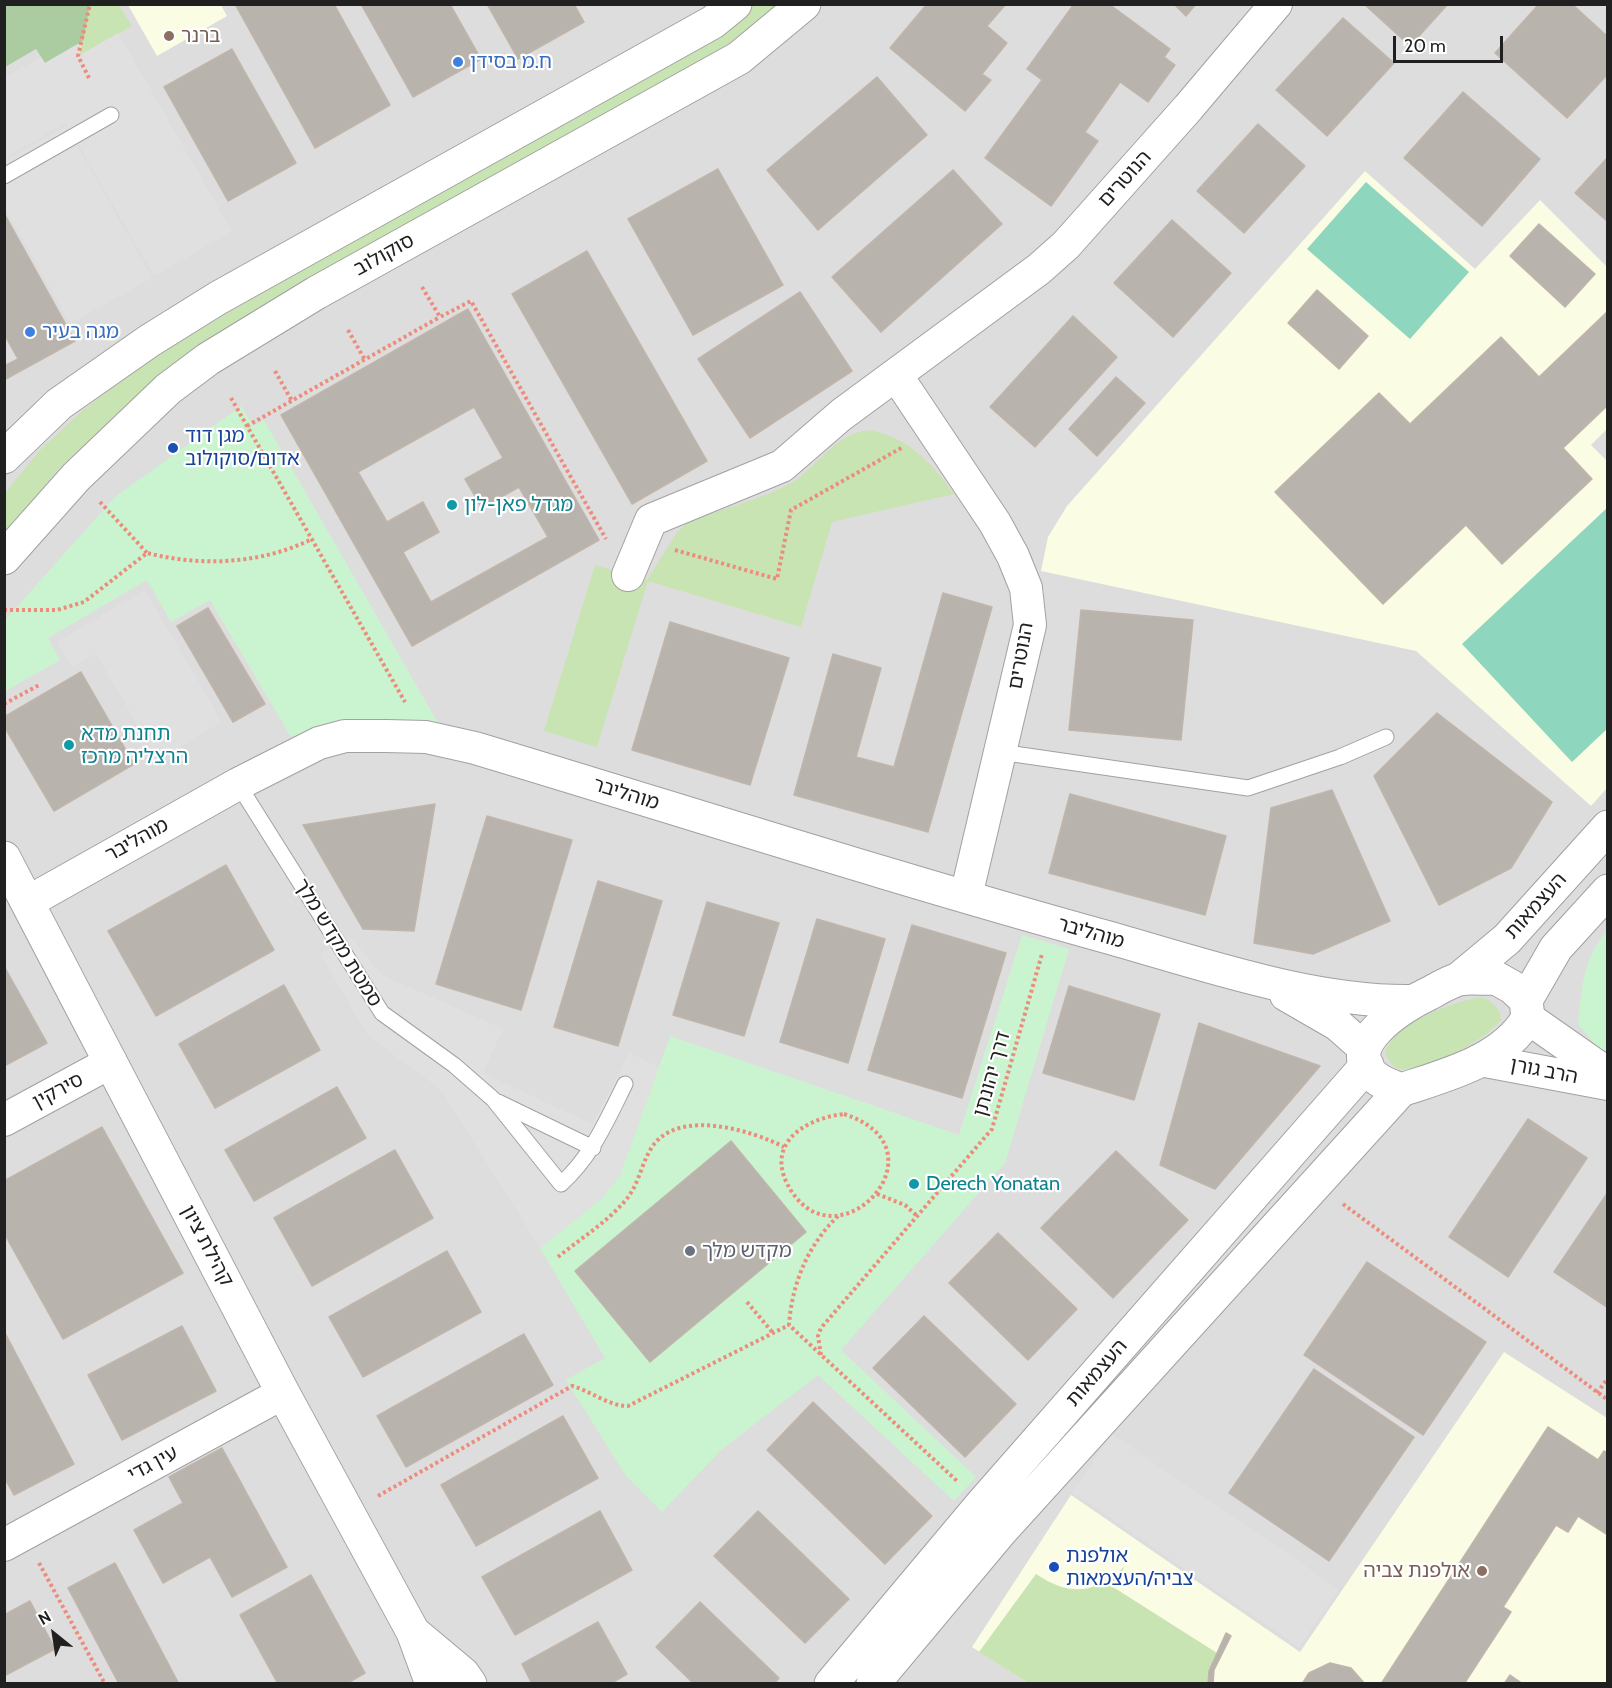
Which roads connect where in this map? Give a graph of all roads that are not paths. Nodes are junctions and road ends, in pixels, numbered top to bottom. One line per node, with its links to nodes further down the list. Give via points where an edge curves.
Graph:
1 (735, 4): 7 (street, via 713,22 218,298 149,340)
2 (804, 4): 10 (street, סוקולוב, via 739,58 316,293 208,359 168,389 76,477)
3 (1276, 4): 6 (street, הנוטרים, via 1066,245)
4 (111, 115): 5 (lane)
5 (4, 176)
6 (896, 375): 11 (street, הנוטרים, via 841,415 782,466 651,520); 13 (street, הנוטרים, via 995,523 1026,588 1030,625)
7 (59, 404): 8 (street); 9 (street)
8 (4, 444)
9 (4, 457)
10 (4, 558)
11 (628, 575)
12 (1386, 737): 13 (lane, via 1248,788)
13 (1000, 752): 18 (street, הנוטרים)
14 (238, 784): 18 (street, מוהליבר, via 295,753 345,736 426,738 475,748); 19 (street, מוהליבר); 31 (lane, סמטת מקדש מלך, via 382,1013)
15 (1608, 827): 21 (street, העצמאות, via 1507,939)
16 (4, 858): 19 (street, קהילת ציון)
17 (1608, 891): 23 (street, via 1556,948)
18 (966, 896): 20 (street, מוהליבר)
19 (28, 902): 26 (street, קהילת ציון)
20 (1247, 976): 22 (street, מוהליבר, via 1374,1002); 24 (street, מוהליבר, via 1317,1010 1338,1025)
21 (1459, 979): 22 (street, העצמאות); 23 (street, via 1496,978 1512,987)
22 (1413, 1001): 24 (street, העצמאות, via 1374,1032)
23 (1527, 1009): 25 (street, via 1508,1044); 27 (street, הרב גורן)
24 (1366, 1057): 30 (street, via 1378,1080); 39 (street, העצמאות)
25 (1480, 1060): 29 (street, הרב גורן); 30 (street)
26 (111, 1062): 32 (street, סירקין); 34 (street, קהילת ציון)
27 (1608, 1074)
28 (625, 1084): 33 (lane, סמטת מקדש מלך)
29 (1608, 1084)
30 (1401, 1090): 40 (street, העצמאות, via 1000,1532)
31 (493, 1099): 33 (lane, סמטת מקדש מלך); 33 (lane, סמטת מקדש מלך, via 561,1184)
32 (4, 1120)
33 (593, 1148)
34 (283, 1393): 35 (street, עין גדי); 36 (street, קהילת ציון)
35 (14, 1539)
36 (413, 1632): 37 (street, קהילת ציון); 38 (street, קהילת ציון)
37 (432, 1683)
38 (470, 1683)
39 (831, 1683)
40 (873, 1683)

